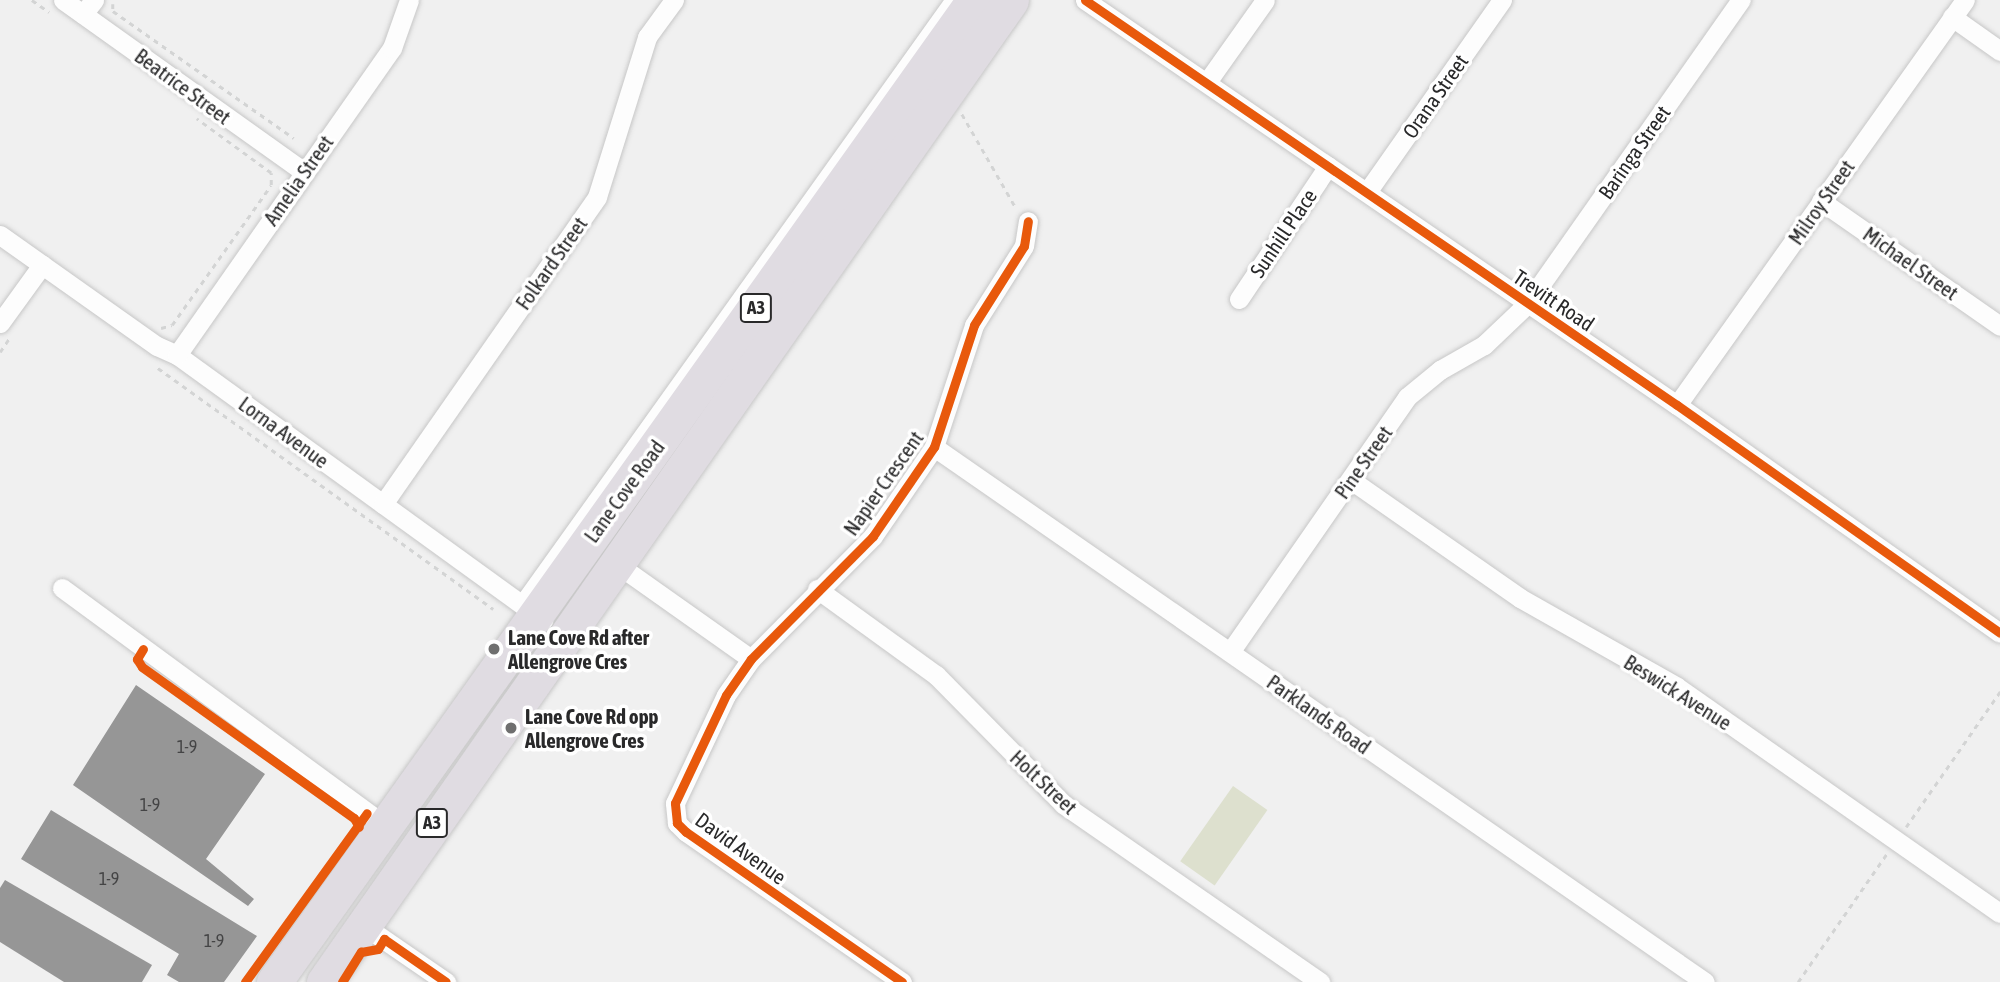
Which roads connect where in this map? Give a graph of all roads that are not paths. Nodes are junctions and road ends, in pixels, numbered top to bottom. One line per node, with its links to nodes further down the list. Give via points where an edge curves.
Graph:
1 (63, 0): 12 (street, Beatrice Street)
2 (409, 0): 17 (street, Amelia Street, via 392,48)
3 (674, 0): 31 (street, Folkard Street, via 648,37 597,197)
4 (950, 0): 35 (lane)
5 (974, 0): 35 (highway, Lane Cove Road / A3)
6 (1011, 0): 32 (highway, Lane Cove Road / A3)
7 (1085, 0): 15 (street, Trevitt Road)
8 (1265, 0): 15 (street)
9 (1502, 0): 18 (street, Orana Street)
10 (1741, 0): 24 (street, Baringa Street)
11 (1965, 0): 13 (street, Milroy Street)
12 (89, 7): 17 (street, Beatrice Street)
13 (1952, 17): 14 (street); 19 (street, Milroy Street)
14 (2000, 51)
15 (1207, 82): 16 (street, Trevitt Road)
16 (1328, 166): 18 (street, Trevitt Road); 23 (street, Sunhill Place)
17 (303, 171): 27 (street, Amelia Street)
18 (1367, 192): 24 (street, Trevitt Road)
19 (1821, 201): 26 (street, Michael Street); 28 (street, Milroy Street)
20 (1028, 220): 29 (street, Napier Crescent, via 1024,246 974,325)
21 (0, 235): 22 (street, Lorna Avenue)
22 (42, 265): 25 (street); 27 (street, Lorna Avenue, via 157,346)
23 (1239, 299)
24 (1527, 304): 28 (street, Trevitt Road); 30 (street, Pine Street, via 1484,345 1418,386)
25 (0, 323)
26 (2000, 326)
27 (177, 355): 31 (street, Lorna Avenue)
28 (1677, 405): 36 (street, Trevitt Road)
29 (934, 447): 34 (street, Napier Crescent, via 873,536); 38 (street, Parklands Road)
30 (1351, 480): 38 (street, Pine Street); 41 (street, Beswick Avenue, via 1520,598 1677,687)
31 (383, 504): 35 (street, Lorna Avenue)
32 (614, 562): 37 (highway, Lane Cove Road / A3); 39 (street)
33 (62, 589): 40 (street)
34 (817, 589): 39 (street, Napier Crescent); 47 (street, Holt Street, via 936,675 1063,804)
35 (527, 609): 37 (street, Lorna Avenue); 40 (highway, Lane Cove Road / A3)
36 (2000, 633)
37 (564, 635): 42 (highway, Lane Cove Road / A3)
38 (1230, 652): 48 (street, Parklands Road)
39 (751, 659): 46 (street, David Avenue, via 726,695 680,791 674,813 677,823)
40 (386, 826): 43 (highway, Lane Cove Road / A3)
41 (2000, 913)
42 (363, 925): 44 (highway, Lane Cove Road / A3); 45 (street)
43 (274, 982)
44 (324, 982)
45 (446, 982)
46 (902, 982)
47 (1321, 982)
48 (1705, 982)

